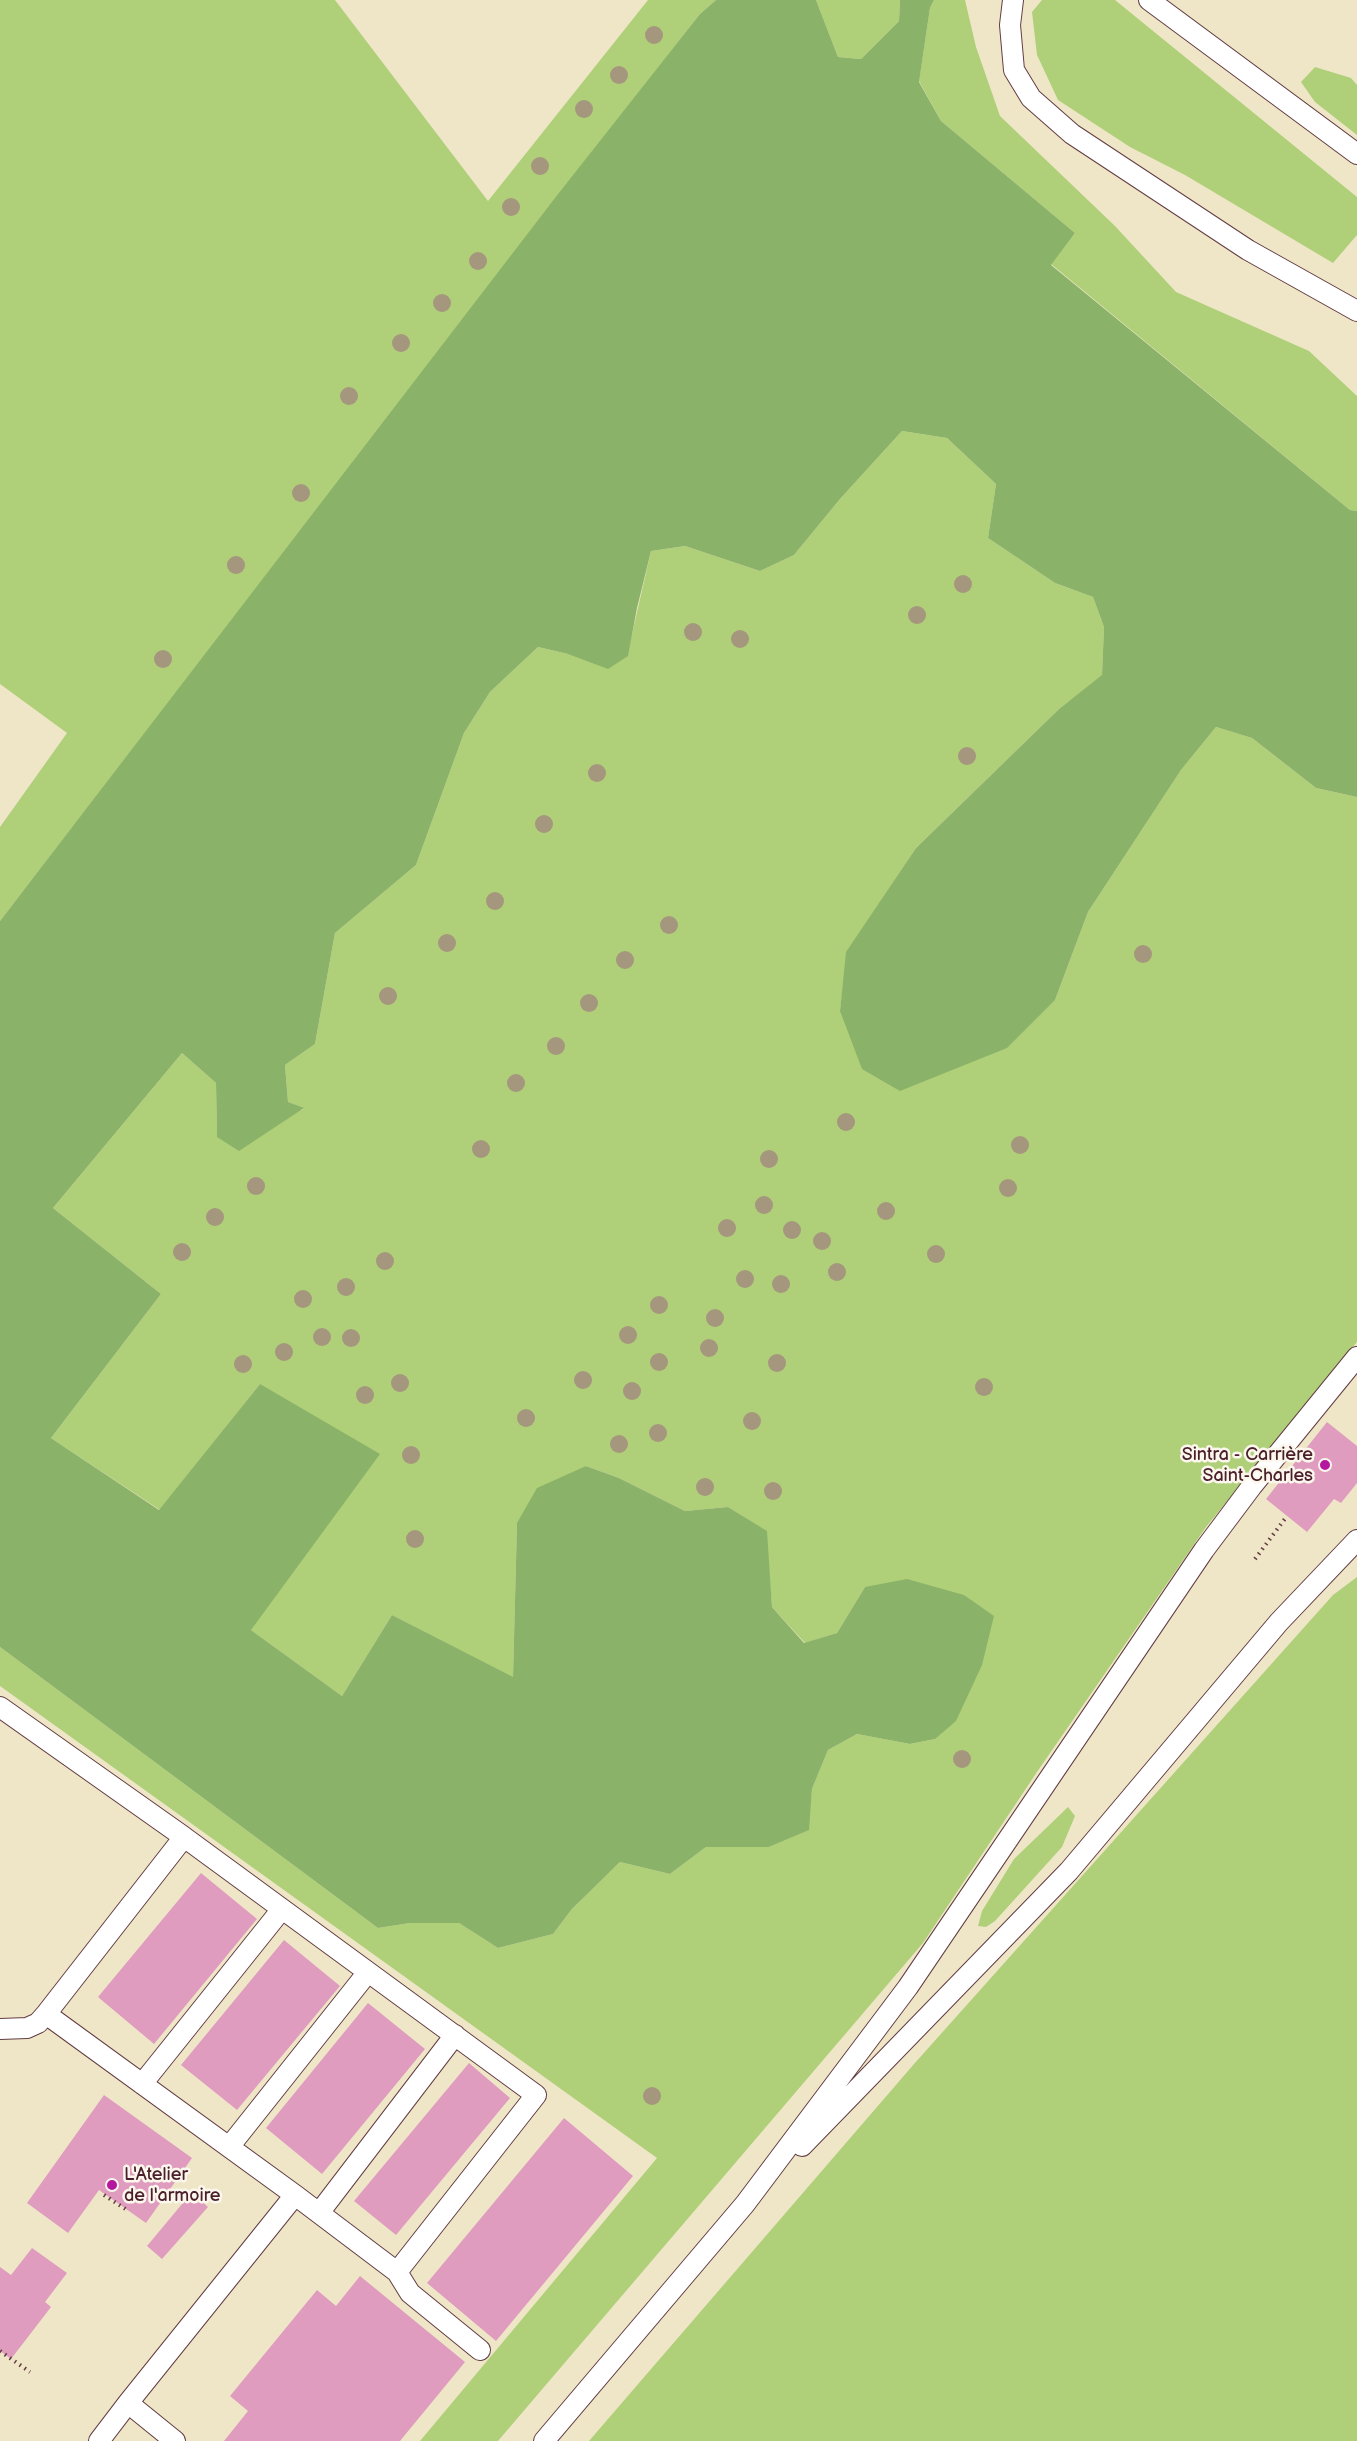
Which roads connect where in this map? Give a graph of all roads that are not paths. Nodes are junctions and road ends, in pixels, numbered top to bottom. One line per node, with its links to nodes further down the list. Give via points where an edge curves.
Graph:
1 (1013, 0): 4 (lane, via 1010,25 1014,70 1031,98 1072,134 1248,250)
2 (1149, 0): 3 (lane)
3 (1357, 154)
4 (1357, 311)
5 (1357, 1357): 18 (lane, via 1203,1550 908,1987)
6 (1357, 1540): 7 (lane)
7 (1348, 1552): 18 (lane, via 1279,1622 1069,1870)
8 (0, 1707): 9 (lane)
9 (184, 1837): 10 (lane); 12 (lane)
10 (282, 1909): 11 (lane); 15 (lane)
11 (368, 1972): 14 (lane); 16 (lane)
12 (46, 2014): 13 (lane, via 27,2028); 15 (lane)
13 (0, 2029)
14 (455, 2036): 19 (lane); 20 (lane, via 536,2095)
15 (142, 2084): 16 (lane)
16 (229, 2147): 17 (lane)
17 (295, 2194): 19 (lane); 22 (lane)
18 (745, 2204): 25 (lane)
19 (319, 2213): 20 (lane)
20 (397, 2272): 21 (lane, via 410,2294)
21 (480, 2350)
22 (128, 2403): 23 (lane); 24 (lane)
23 (99, 2441)
24 (175, 2441)
25 (544, 2441)

